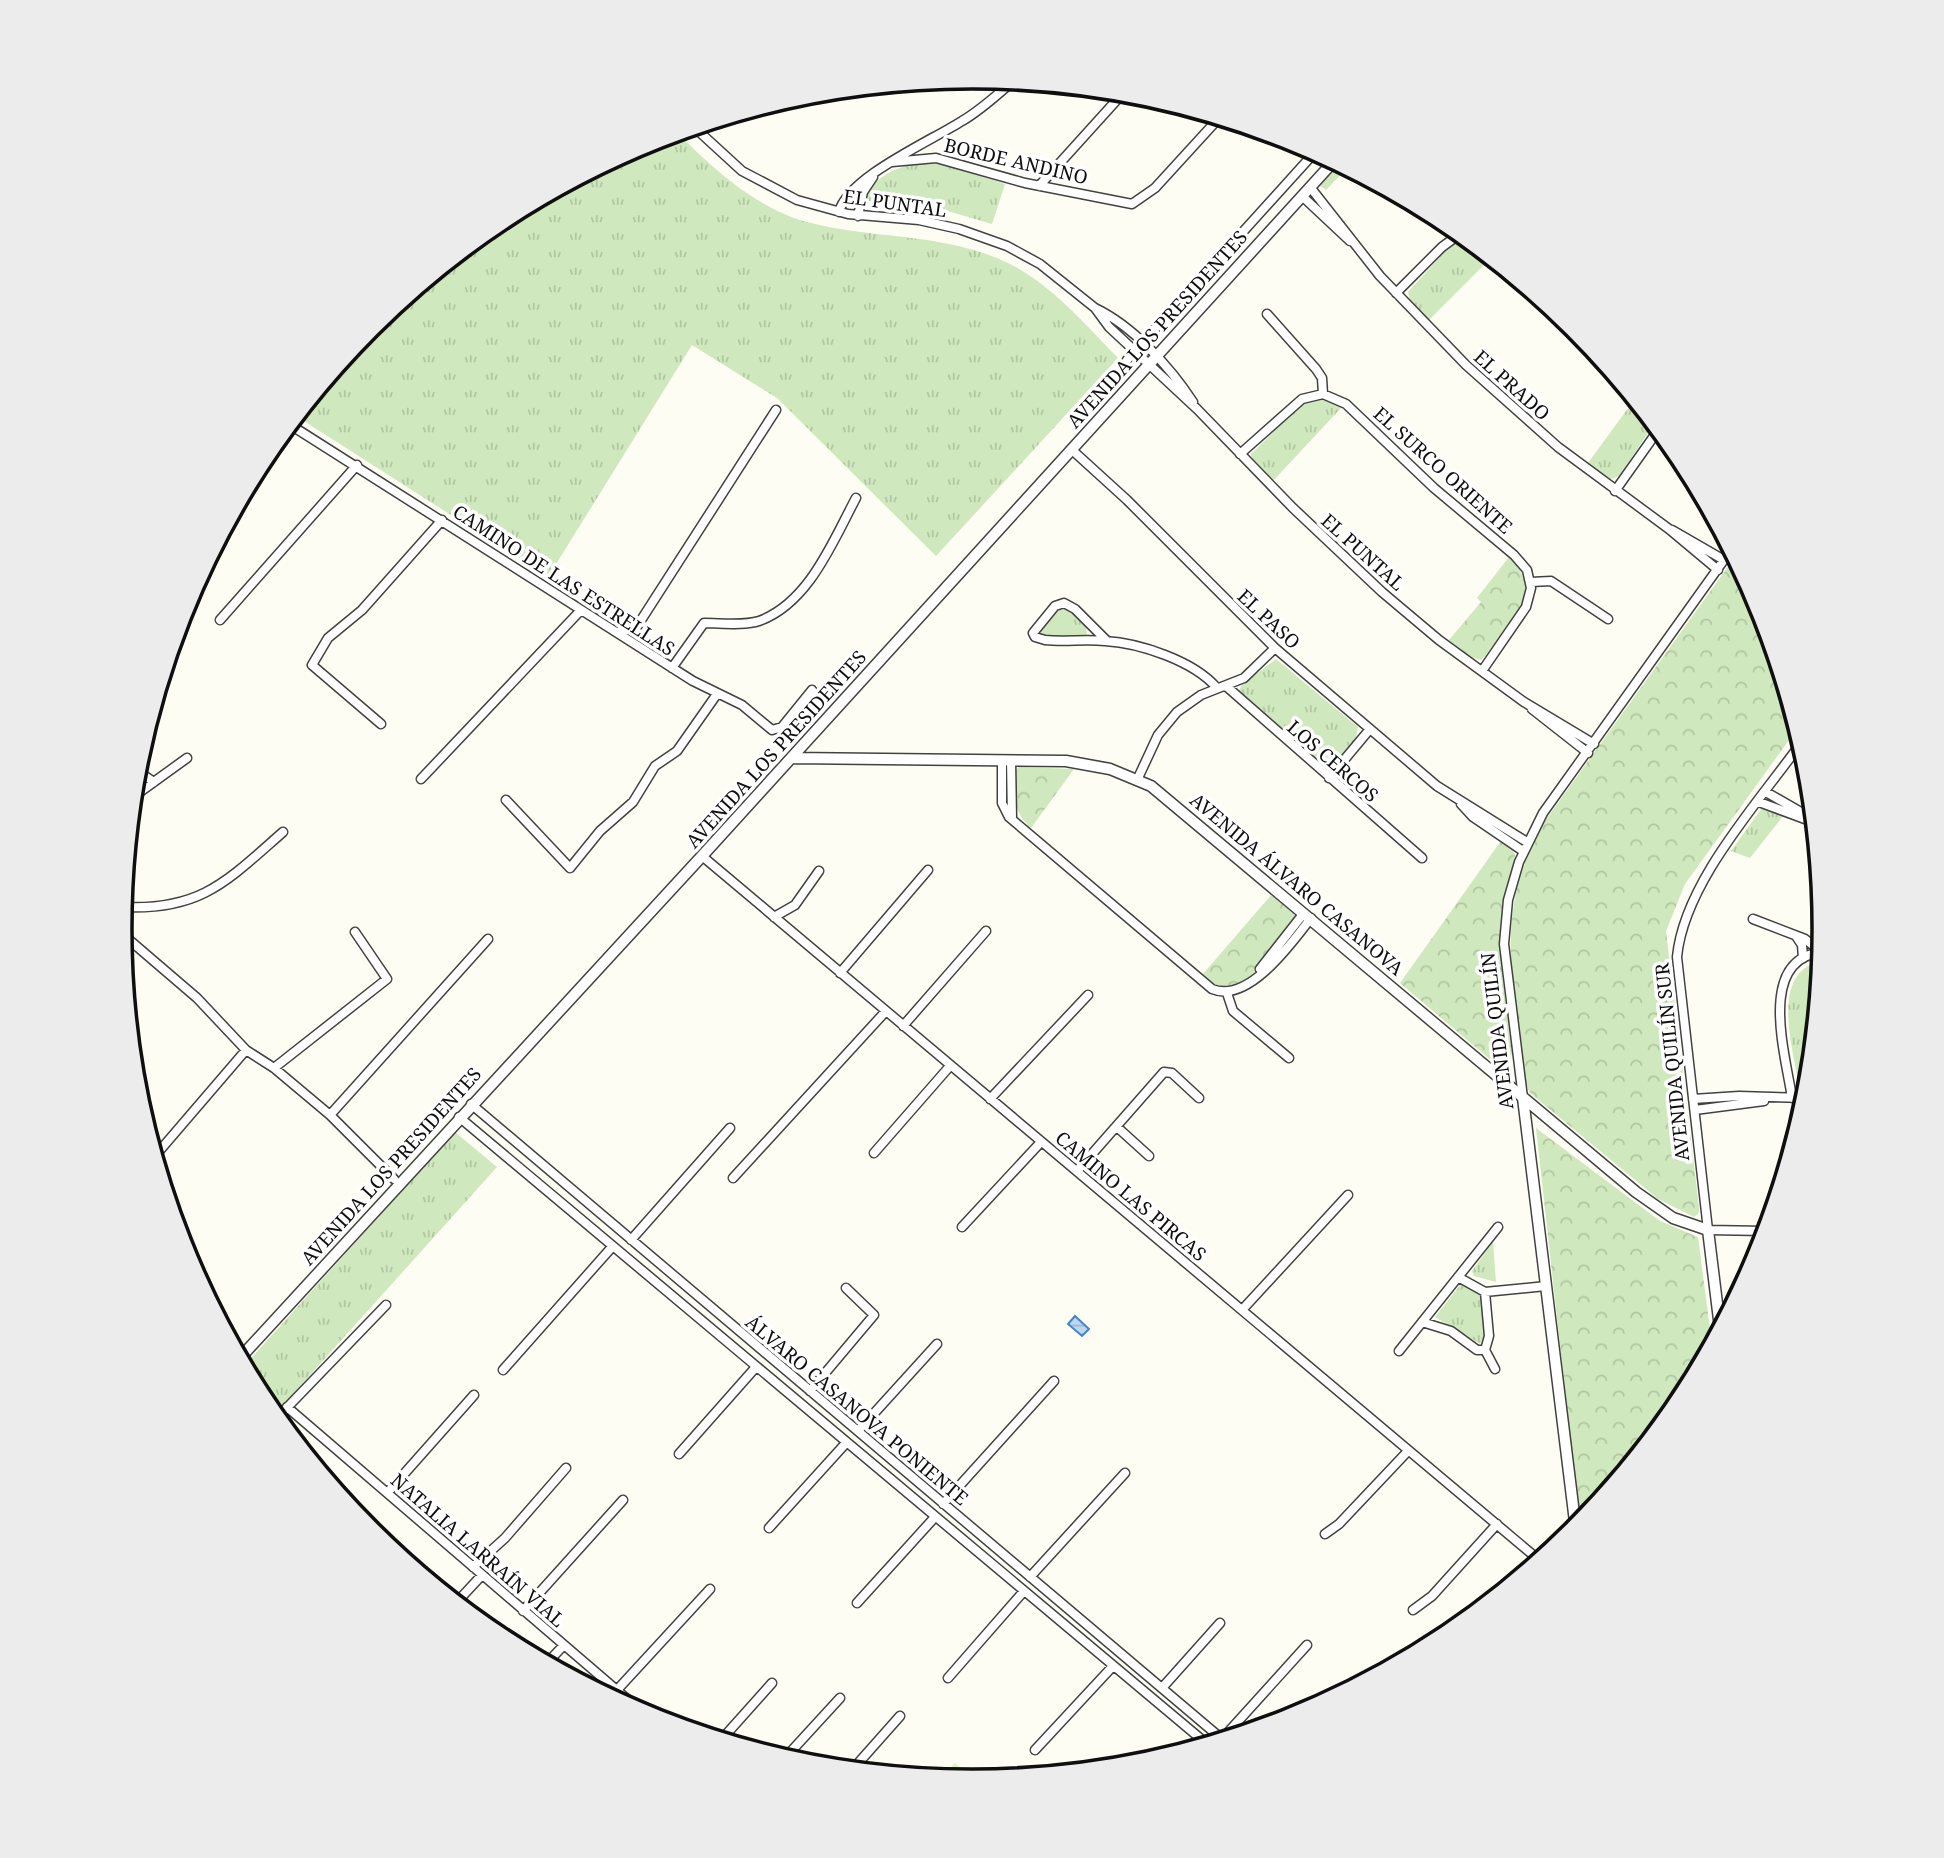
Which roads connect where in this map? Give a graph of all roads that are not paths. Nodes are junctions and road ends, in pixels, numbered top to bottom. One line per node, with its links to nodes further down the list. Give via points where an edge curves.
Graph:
1 (1002, 90): 5 (street)
2 (1115, 102): 11 (street)
3 (1213, 125): 11 (street, BORDE ANDINO, via 1156,188 1132,204)
4 (701, 134): 14 (street, EL PUNTAL, via 751,177 797,200)
5 (934, 138): 6 (street, via 931,148); 8 (street)
6 (936, 158): 8 (street, BORDE ANDINO); 11 (street, BORDE ANDINO)
7 (1307, 160): 21 (street, AVENIDA LOS PRESIDENTES)
8 (892, 162): 10 (street)
9 (1327, 169): 12 (street, AVENIDA LOS PRESIDENTES)
10 (875, 174): 14 (street, via 849,194); 15 (street, via 863,192)
11 (1039, 186)
12 (1310, 187): 13 (street, AVENIDA LOS PRESIDENTES); 17 (street, EL PRADO)
13 (1302, 195): 17 (street, EL PRADO); 24 (street, AVENIDA LOS PRESIDENTES)
14 (839, 212): 15 (street, EL PUNTAL)
15 (858, 216): 19 (street, EL PUNTAL, via 938,223 995,241 1040,264)
16 (1451, 240): 18 (street)
17 (1352, 243): 18 (street, EL PRADO)
18 (1396, 293): 32 (street, EL PRADO, via 1521,415)
19 (1095, 308): 21 (street, EL PUNTAL); 22 (street, EL PUNTAL)
20 (1267, 313): 25 (street, via 1320,374)
21 (1142, 344): 22 (street, AVENIDA LOS PRESIDENTES); 24 (street, EL PUNTAL)
22 (1134, 352): 23 (street, AVENIDA LOS PRESIDENTES); 24 (street, EL PUNTAL)
23 (1126, 360)
24 (1152, 362): 29 (street, AVENIDA LOS PRESIDENTES); 30 (street, EL PUNTAL)
25 (1323, 394): 30 (street, via 1297,402); 38 (street, EL SURCO ORIENTE, via 1342,400 1434,488 1514,555)
26 (776, 410): 42 (street, via 636,628)
27 (298, 429): 31 (street, CAMINO DE LAS ESTRELLAS)
28 (1653, 438): 32 (street)
29 (1071, 449): 44 (street, EL PASO); 57 (street, AVENIDA LOS PRESIDENTES)
30 (1240, 454): 46 (street, EL PUNTAL, via 1350,563)
31 (358, 465): 34 (street, CAMINO DE LAS ESTRELLAS); 41 (street)
32 (1615, 491): 35 (street, EL PRADO)
33 (856, 498): 45 (street, via 819,567 791,600 759,621 705,624)
34 (442, 520): 39 (street, CAMINO DE LAS ESTRELLAS); 51 (street, via 362,610 328,638 312,665)
35 (1669, 529): 36 (street, EL PRADO); 37 (street, EL PRADO)
36 (1724, 560): 37 (street, AVENIDA QUILÍN)
37 (1718, 570): 53 (street, AVENIDA QUILÍN)
38 (1531, 582): 40 (street, via 1551,581); 46 (street, via 1526,607)
39 (581, 610): 42 (street, CAMINO DE LAS ESTRELLAS); 62 (street)
40 (1608, 619)
41 (220, 620)
42 (618, 632): 45 (street, CAMINO DE LAS ESTRELLAS)
43 (1107, 640): 43 (street, LOS CERCOS, via 1064,603 1055,606 1033,633 1045,640); 47 (street, LOS CERCOS, via 1181,663)
44 (1275, 648): 47 (street, via 1251,673); 52 (street, EL PASO)
45 (672, 668): 49 (street, CAMINO DE LAS ESTRELLAS)
46 (1482, 671): 50 (street, EL PUNTAL)
47 (1222, 687): 60 (street, via 1192,700 1170,718); 61 (street, LOS CERCOS)
48 (812, 690): 49 (street, CAMINO DE LAS ESTRELLAS, via 782,727 774,730 742,705)
49 (717, 694): 67 (street, via 677,751 655,765 633,802 600,831 570,868)
50 (1524, 702): 53 (street, EL PUNTAL); 54 (street, EL PUNTAL)
51 (382, 724)
52 (1370, 729): 61 (street); 66 (street, EL PASO)
53 (1594, 744): 54 (street, AVENIDA QUILÍN)
54 (1587, 753): 72 (street, AVENIDA QUILÍN)
55 (1793, 754): 65 (street, AVENIDA QUILÍN SUR)
56 (187, 758): 63 (street)
57 (792, 758): 58 (street, AVENIDA ÁLVARO CASANOVA); 74 (street, AVENIDA LOS PRESIDENTES)
58 (1006, 760): 60 (street, AVENIDA ÁLVARO CASANOVA, via 1087,764); 91 (street, via 1002,803 1012,821 1207,986)
59 (146, 777): 63 (street)
60 (1138, 778): 79 (street, AVENIDA ÁLVARO CASANOVA)
61 (1329, 778): 75 (street, LOS CERCOS)
62 (421, 779)
63 (154, 782): 64 (street)
64 (144, 789)
65 (1766, 792): 68 (street, AVENIDA QUILÍN SUR); 69 (street)
66 (1456, 799): 72 (street, EL PASO); 73 (street, EL PASO, via 1473,817)
67 (506, 800)
68 (1759, 802): 70 (street); 104 (street, AVENIDA QUILÍN SUR, via 1702,882 1681,929 1677,978)
69 (1804, 815)
70 (1805, 817)
71 (283, 832): 78 (street, via 225,881 189,901 155,909)
72 (1527, 842): 73 (street, AVENIDA QUILÍN)
73 (1523, 852): 100 (street, AVENIDA QUILÍN, via 1508,900 1504,944)
74 (702, 856): 80 (street, CAMINO LAS PIRCAS); 105 (street, AVENIDA LOS PRESIDENTES)
75 (1422, 858)
76 (928, 870): 90 (street)
77 (819, 871): 80 (street, via 795,905)
78 (133, 908)
79 (1308, 916): 91 (street, via 1243,989); 100 (street, AVENIDA ÁLVARO CASANOVA)
80 (774, 917): 90 (street, CAMINO LAS PIRCAS)
81 (1753, 919): 84 (street)
82 (986, 931): 94 (street)
83 (355, 932): 98 (street, via 387,979)
84 (1796, 936): 87 (street); 89 (street)
85 (488, 939): 107 (street)
86 (132, 943): 95 (street, via 197,998)
87 (1811, 943)
88 (1811, 955): 89 (street)
89 (1803, 958): 102 (street, via 1785,976 1780,995)
90 (840, 973): 93 (street, CAMINO LAS PIRCAS)
91 (1227, 993): 96 (street, via 1233,1011)
92 (1088, 995): 103 (street)
93 (886, 1011): 94 (street, CAMINO LAS PIRCAS); 116 (street)
94 (903, 1026): 97 (street, CAMINO LAS PIRCAS)
95 (246, 1050): 98 (street); 112 (street)
96 (1289, 1058)
97 (950, 1066): 103 (street, CAMINO LAS PIRCAS); 113 (street)
98 (274, 1068): 107 (street)
99 (1199, 1098): 109 (street, via 1177,1076 1164,1073)
100 (1523, 1098): 123 (street, AVENIDA ÁLVARO CASANOVA, via 1656,1208); 128 (street, AVENIDA QUILÍN)
101 (1773, 1098): 102 (street); 104 (street); 106 (street)
102 (1792, 1098)
103 (990, 1099): 111 (street, CAMINO LAS PIRCAS)
104 (1693, 1099): 106 (street, AVENIDA QUILÍN SUR)
105 (471, 1104): 108 (street, AVENIDA LOS PRESIDENTES); 119 (street, ÁLVARO CASANOVA PONIENTE)
106 (1695, 1110): 123 (street, AVENIDA QUILÍN SUR)
107 (330, 1115): 117 (street)
108 (460, 1117): 120 (street, ÁLVARO CASANOVA PONIENTE); 137 (street, AVENIDA LOS PRESIDENTES)
109 (1116, 1127): 114 (street); 115 (street)
110 (730, 1128): 125 (street)
111 (1041, 1142): 115 (street, CAMINO LAS PIRCAS); 121 (street)
112 (162, 1148)
113 (874, 1153)
114 (1149, 1156)
115 (1077, 1171): 132 (street, CAMINO LAS PIRCAS)
116 (733, 1178)
117 (394, 1179)
118 (1348, 1195): 132 (street)
119 (597, 1211): 120 (street); 125 (street, ÁLVARO CASANOVA PONIENTE)
120 (586, 1224): 126 (street, ÁLVARO CASANOVA PONIENTE)
121 (962, 1227)
122 (1498, 1227): 127 (street)
123 (1708, 1230): 124 (street); 133 (street, AVENIDA QUILÍN SUR)
124 (1755, 1231)
125 (631, 1240): 143 (street, ÁLVARO CASANOVA PONIENTE)
126 (612, 1247): 139 (street, ÁLVARO CASANOVA PONIENTE); 141 (street)
127 (1458, 1277): 130 (street); 134 (street)
128 (1546, 1286): 130 (street); 158 (street, AVENIDA QUILÍN)
129 (846, 1288): 143 (street, via 874,1315)
130 (1485, 1292): 136 (street, via 1489,1336)
131 (386, 1305): 145 (street)
132 (1242, 1310): 149 (street, CAMINO LAS PIRCAS)
133 (1718, 1313)
134 (1422, 1322): 136 (street, via 1451,1331 1477,1350); 138 (street)
135 (937, 1344): 147 (street)
136 (1485, 1350): 140 (street)
137 (246, 1351)
138 (1399, 1351)
139 (757, 1367): 148 (street, ÁLVARO CASANOVA PONIENTE); 150 (street)
140 (1495, 1369)
141 (503, 1370)
142 (1054, 1381): 157 (street)
143 (810, 1391): 147 (street, ÁLVARO CASANOVA PONIENTE)
144 (474, 1395): 155 (street)
145 (287, 1407): 146 (street); 155 (street, NATALIA LARRAÍN VIAL)
146 (284, 1410)
147 (858, 1431): 151 (street, ÁLVARO CASANOVA PONIENTE)
148 (846, 1443): 154 (street, ÁLVARO CASANOVA PONIENTE); 161 (street)
149 (1408, 1451): 160 (street, CAMINO LAS PIRCAS); 162 (street)
150 (679, 1454)
151 (899, 1466): 154 (street); 157 (street, ÁLVARO CASANOVA PONIENTE)
152 (566, 1468): 164 (street)
153 (1125, 1473): 166 (street)
154 (888, 1478): 159 (street, ÁLVARO CASANOVA PONIENTE)
155 (388, 1492): 164 (street, NATALIA LARRAÍN VIAL)
156 (623, 1500): 172 (street)
157 (943, 1504): 166 (street, ÁLVARO CASANOVA PONIENTE)
158 (1574, 1514)
159 (935, 1517): 168 (street, ÁLVARO CASANOVA PONIENTE); 170 (street)
160 (1497, 1524): 163 (street, CAMINO LAS PIRCAS); 171 (street, via 1426,1602)
161 (769, 1528)
162 (1325, 1534)
163 (1532, 1554)
164 (473, 1567): 165 (street, NATALIA LARRAÍN VIAL)
165 (482, 1575): 169 (street); 172 (street, NATALIA LARRAÍN VIAL)
166 (1030, 1577): 178 (street, ÁLVARO CASANOVA PONIENTE)
167 (710, 1589): 184 (street)
168 (1024, 1591): 177 (street, ÁLVARO CASANOVA PONIENTE); 179 (street)
169 (462, 1596)
170 (857, 1603)
171 (1413, 1610)
172 (523, 1611): 174 (street, NATALIA LARRAÍN VIAL)
173 (1220, 1623): 182 (street)
174 (564, 1645): 176 (street); 183 (street, NATALIA LARRAÍN VIAL)
175 (1307, 1645): 187 (street)
176 (553, 1657)
177 (1113, 1666): 181 (street, ÁLVARO CASANOVA PONIENTE); 192 (street)
178 (1149, 1677): 181 (street); 182 (street, ÁLVARO CASANOVA PONIENTE)
179 (948, 1678)
180 (772, 1683): 188 (street)
181 (1140, 1688): 190 (street, ÁLVARO CASANOVA PONIENTE)
182 (1161, 1688): 189 (street, ÁLVARO CASANOVA PONIENTE)
183 (615, 1689)
184 (617, 1690)
185 (840, 1698): 191 (street)
186 (900, 1716): 193 (street)
187 (1233, 1727)
188 (728, 1732)
189 (1214, 1732)
190 (1196, 1738)
191 (793, 1749)
192 (1035, 1751)
193 (860, 1762)

